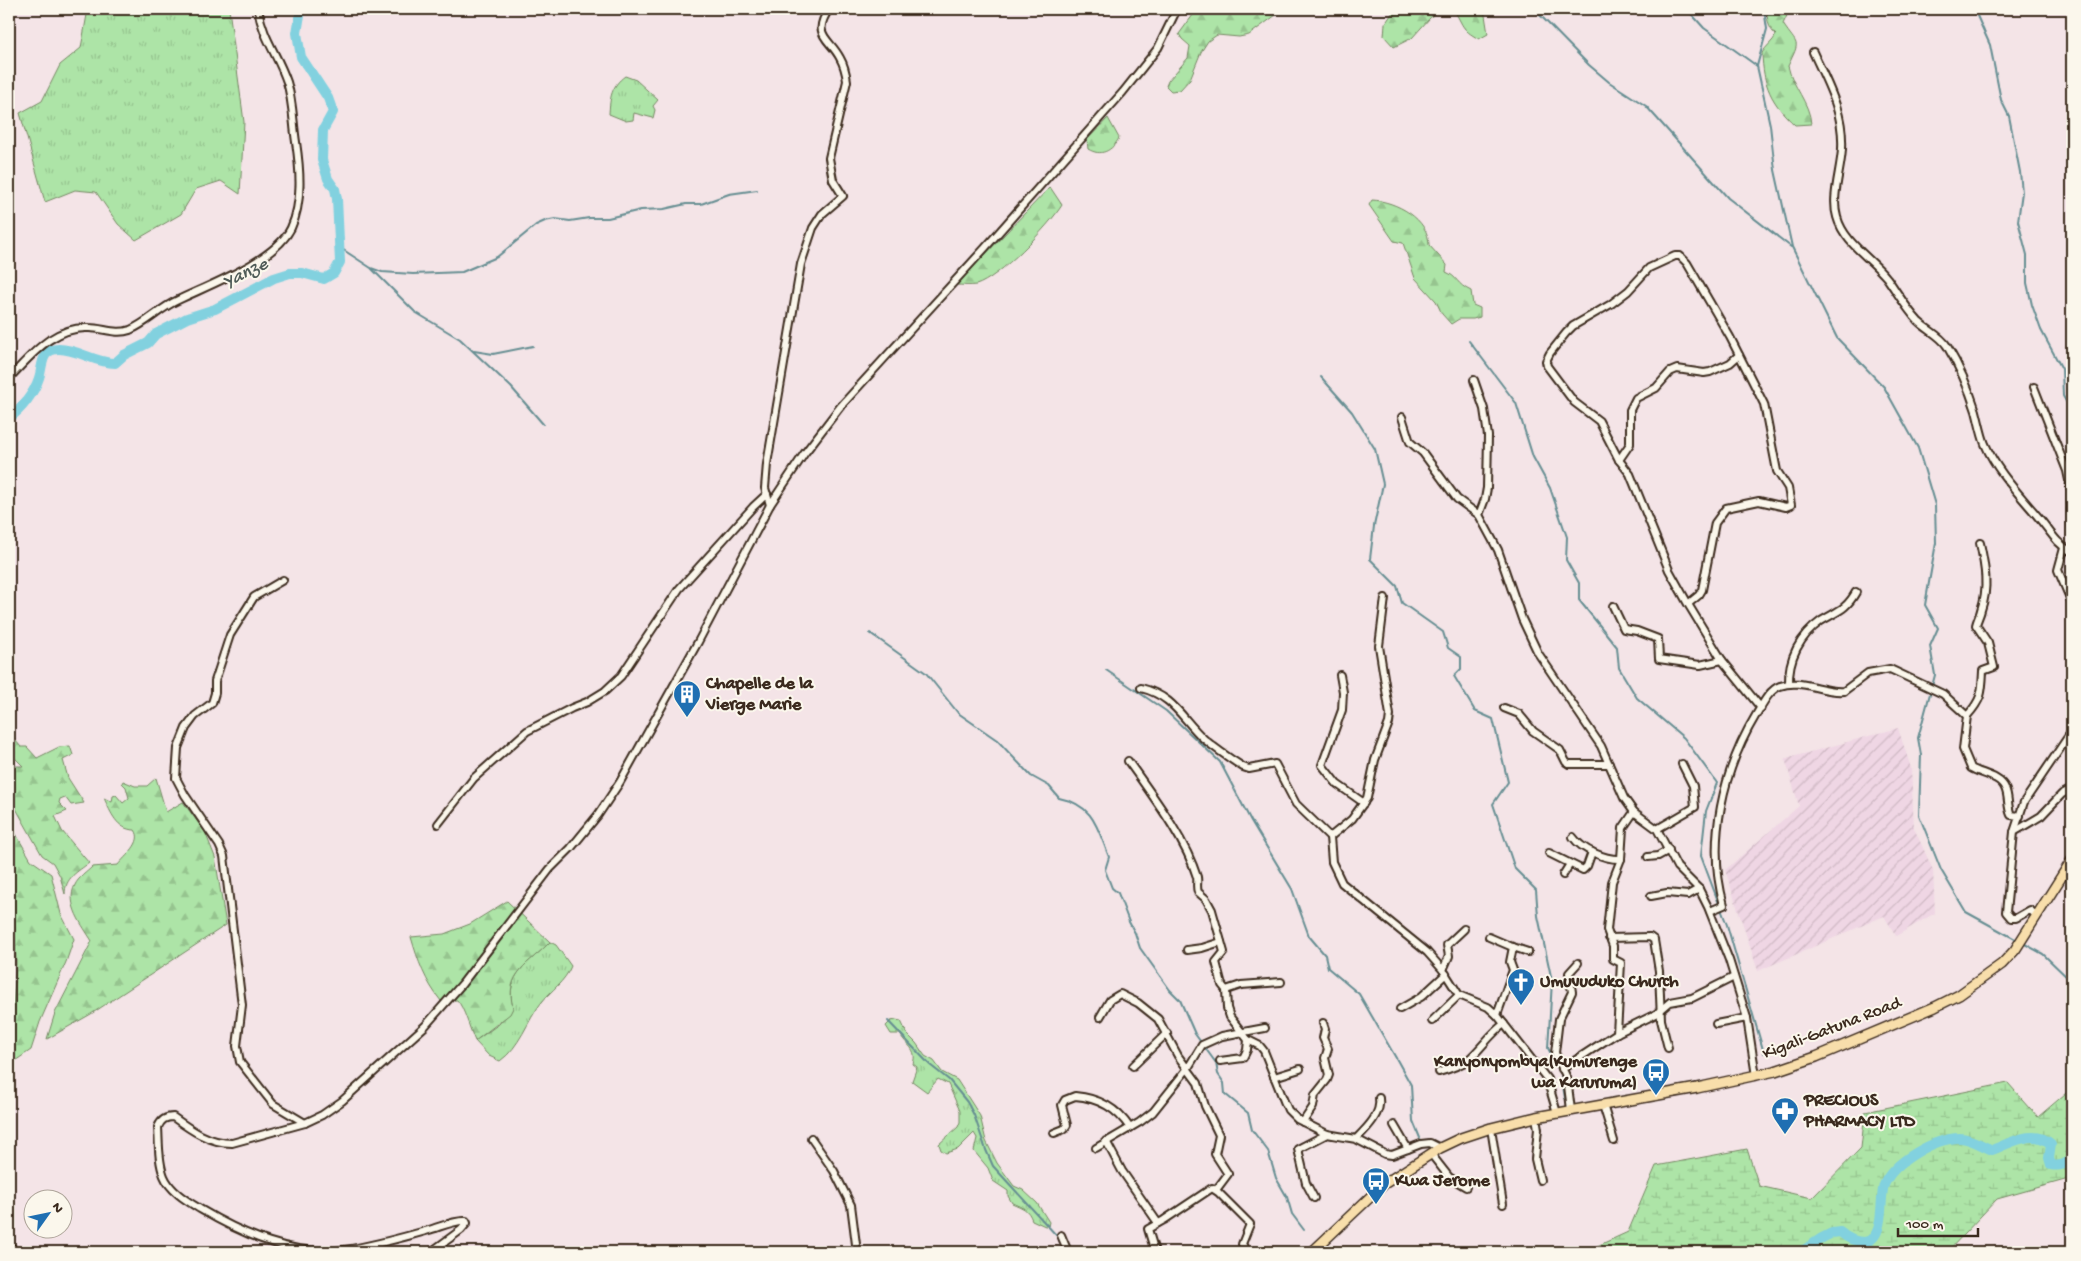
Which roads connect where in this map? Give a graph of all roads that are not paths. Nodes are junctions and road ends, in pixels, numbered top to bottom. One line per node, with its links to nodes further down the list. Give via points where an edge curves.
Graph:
1 (258, 9): 6 (street, via 263,32 287,83 300,169 298,204 291,228 270,251 238,272 175,301 138,327 119,332 73,329 59,334 40,345)
2 (830, 9): 11 (street, via 822,28 823,37 840,57 847,81 828,158 833,180 843,196 822,214 813,228 801,264 767,464)
3 (1177, 9): 12 (street, via 1158,48 1123,92 840,407)
4 (1813, 52): 16 (street, via 1836,101 1840,119 1842,152 1836,210 1839,222 1852,243 1875,264 1918,321 1946,343 1976,411 1990,454 2015,492)
5 (1740, 355): 10 (street, via 1710,372 1677,369 1656,388 1636,398 1630,410 1630,444); 10 (street, via 1680,256 1649,268 1611,304 1573,326 1550,353 1547,366 1574,402 1599,421); 22 (street, via 1764,404 1777,471 1788,488 1791,505 1786,507 1758,501 1726,508 1715,523 1702,590)
6 (9, 378)
7 (1474, 380): 13 (street, via 1484,409 1488,436 1487,488)
8 (2034, 387): 14 (street, via 2067,471)
9 (1402, 417): 13 (street, via 1410,442 1423,453 1457,499)
10 (1619, 460): 22 (street, via 1630,474 1668,570)
11 (767, 494): 12 (street); 39 (street, via 679,589 621,676 587,702 527,731 474,778)
12 (770, 505): 97 (street, via 698,642 620,782 598,815 425,1026 342,1101)
13 (1479, 515): 33 (street, via 1498,550 1529,636)
14 (2072, 526)
15 (1980, 543): 30 (street, via 1986,584 1976,626 1988,643 1994,667 1983,671 1982,694)
16 (2064, 548): 17 (street); 21 (street, via 2058,570)
17 (2072, 552)
18 (283, 580): 97 (street, via 254,597 230,635 215,681 212,703 195,716 184,731 177,754 176,778 224,856 242,1005 237,1046 240,1062 273,1104)
19 (1856, 592): 26 (street, via 1841,611 1814,626 1798,647 1790,661)
20 (1385, 598): 36 (street, via 1379,646 1390,719)
21 (2072, 603)
22 (1688, 604): 24 (street)
23 (1613, 606): 24 (street, via 1624,629 1658,639 1659,659 1700,665)
24 (1722, 660): 29 (street)
25 (1340, 675): 36 (street, via 1342,710 1322,765 1336,784)
26 (1789, 684): 29 (street, via 1773,690); 30 (street, via 1844,691 1868,673 1890,669 1943,694)
27 (1141, 688): 42 (street, via 1174,706 1202,737 1243,767 1249,769 1275,764 1296,804)
28 (1504, 708): 33 (street, via 1519,714 1533,731 1560,750 1566,762 1572,765)
29 (1761, 708): 54 (street, via 1743,736 1733,760 1716,842 1716,865 1724,905)
30 (1967, 716): 38 (street, via 1963,737 1966,759 1971,768 2002,783 2011,815)
31 (2072, 732): 38 (street, via 2024,802)
32 (1128, 761): 59 (street, via 1182,845 1198,879 1198,892 1212,910)
33 (1610, 764): 37 (street, via 1624,798)
34 (1682, 764): 40 (street, via 1693,786 1695,807)
35 (2072, 789): 41 (street, via 2062,794 2041,816)
36 (1364, 803): 42 (street, via 1352,819)
37 (1634, 812): 40 (street); 48 (street, via 1623,828)
38 (2020, 816): 41 (street)
39 (438, 824)
40 (1657, 829): 44 (street)
41 (2014, 832): 55 (street, via 2006,912 2011,918 2030,910)
42 (1330, 837): 64 (street, via 1332,862 1342,883 1426,952)
43 (1573, 837): 45 (street)
44 (1670, 850): 47 (street, via 1658,856); 52 (street, via 1677,867)
45 (1592, 852): 48 (street); 50 (street, via 1585,869)
46 (1549, 853): 50 (street)
47 (1648, 856)
48 (1621, 859): 58 (street, via 1612,882)
49 (2072, 860): 55 (highway, Kigali-Gatuna Road)
50 (1570, 864): 51 (street)
51 (1563, 875)
52 (1698, 889): 53 (street, via 1688,895 1667,893); 54 (street)
53 (1651, 896)
54 (1710, 911): 65 (street)
55 (2036, 915): 90 (highway, Kigali-Gatuna Road, via 2015,950 2002,964 1959,995 1816,1057)
56 (1464, 929): 64 (street, via 1447,945 1449,956)
57 (1489, 937): 60 (street)
58 (1609, 938): 70 (street, via 1650,937 1654,940); 81 (street, via 1613,959 1621,963)
59 (1221, 942): 61 (street); 67 (street, via 1224,952 1216,962)
60 (1513, 947): 62 (street); 71 (street, via 1510,962 1513,970)
61 (1187, 950)
62 (1528, 952)
63 (1578, 963): 88 (street, via 1568,973 1571,994 1559,1019 1555,1054)
64 (1444, 972): 68 (street); 69 (street, via 1421,997)
65 (1734, 977): 70 (street, via 1692,998 1670,1002); 73 (street)
66 (1281, 982): 67 (street, via 1241,985)
67 (1226, 990): 79 (street, via 1230,1017)
68 (1459, 995): 71 (street, via 1488,1007); 74 (street)
69 (1400, 1009)
70 (1661, 1009): 81 (street); 83 (street)
71 (1497, 1015): 76 (street)
72 (1100, 1017): 80 (street, via 1110,1000 1120,994 1144,1007 1158,1019)
73 (1747, 1018): 77 (street); 90 (street)
74 (1432, 1021)
75 (1323, 1022): 98 (street, via 1329,1075)
76 (1504, 1024): 89 (street, via 1466,1061); 95 (street, via 1547,1079)
77 (1716, 1024)
78 (1265, 1028): 79 (street)
79 (1242, 1032): 82 (street); 86 (street, via 1202,1045)
80 (1167, 1033): 85 (street); 86 (street)
81 (1617, 1033): 88 (street)
82 (1248, 1040): 84 (street, via 1243,1058); 91 (street, via 1264,1051)
83 (1668, 1048)
84 (1220, 1061)
85 (1133, 1066)
86 (1188, 1068): 100 (street, via 1153,1112); 114 (street, via 1217,1128 1219,1135 1215,1154 1228,1174)
87 (1300, 1069): 91 (street)
88 (1562, 1069): 94 (street, via 1568,1078)
89 (1439, 1072)
90 (1756, 1076): 93 (highway, Kigali-Gatuna Road)
91 (1274, 1077): 98 (street, via 1288,1110)
92 (1379, 1098): 105 (street, via 1370,1126)
93 (1603, 1105): 94 (highway, Kigali-Gatuna Road); 107 (street)
94 (1571, 1110): 95 (highway, Kigali-Gatuna Road)
95 (1557, 1113): 96 (highway, Kigali-Gatuna Road)
96 (1536, 1117): 101 (highway, Kigali-Gatuna Road); 112 (street, via 1536,1159)
97 (305, 1122): 121 (street, via 232,1143 221,1143 168,1117 158,1127 164,1177 188,1202 236,1229 302,1249 342,1250 381,1244 463,1220 468,1223)
98 (1302, 1122): 103 (street)
99 (1394, 1125): 110 (street)
100 (1130, 1128): 102 (street, via 1107,1105 1075,1096 1062,1104 1067,1125); 106 (street)
101 (1491, 1128): 109 (highway, Kigali-Gatuna Road); 116 (street)
102 (1054, 1133)
103 (1327, 1134): 105 (street); 115 (street, via 1298,1149 1306,1183)
104 (811, 1138): 122 (street, via 834,1171 851,1205)
105 (1356, 1139): 110 (street, via 1385,1154)
106 (1106, 1141): 108 (street); 117 (street)
107 (1614, 1141)
108 (1096, 1148)
109 (1440, 1148): 110 (street, via 1430,1143); 111 (highway, Kigali-Gatuna Road)
110 (1408, 1149)
111 (1431, 1154): 113 (street, via 1449,1177); 126 (highway, Kigali-Gatuna Road, via 1371,1194)
112 (1540, 1180)
113 (1466, 1187)
114 (1216, 1190): 117 (street, via 1208,1190); 125 (street, via 1250,1224 1242,1244)
115 (1314, 1198)
116 (1503, 1204)
117 (1158, 1223): 124 (street, via 1147,1230)
118 (1061, 1236): 123 (street)
119 (9, 1245): 120 (street)
120 (16, 1252)
121 (431, 1252)
122 (857, 1252)
123 (1068, 1252)
124 (1155, 1252)
125 (1247, 1252)
126 (1312, 1252)

